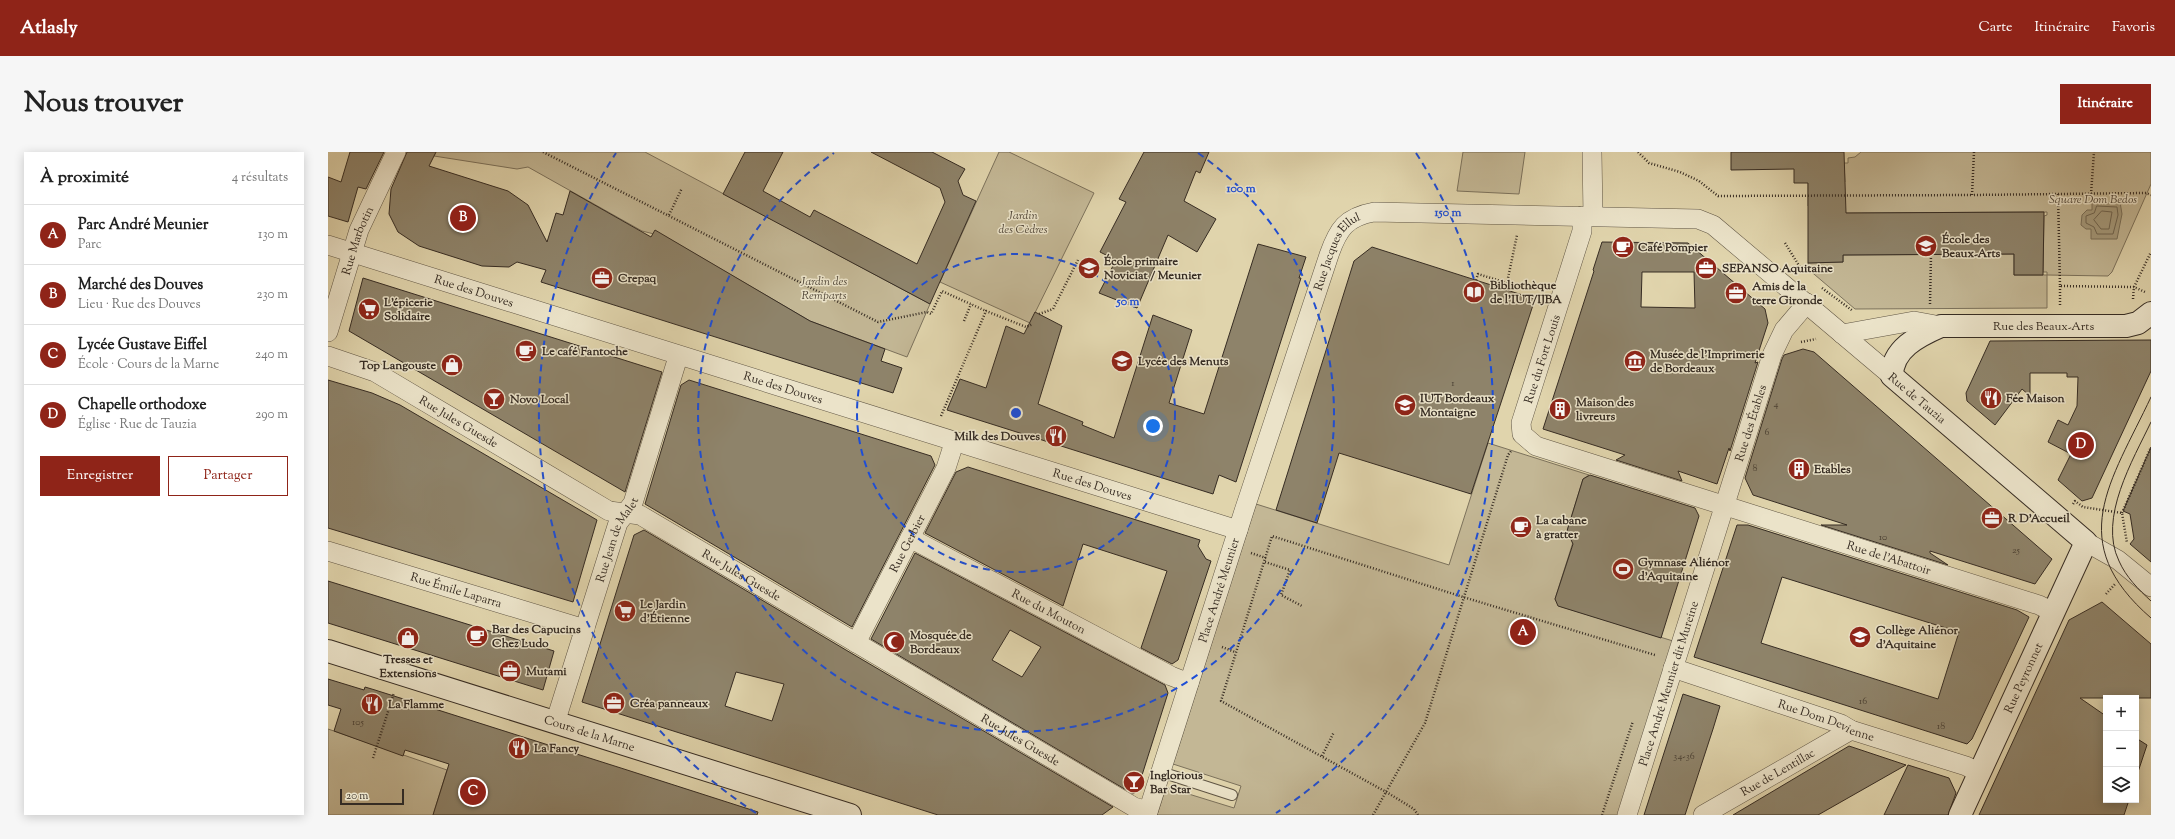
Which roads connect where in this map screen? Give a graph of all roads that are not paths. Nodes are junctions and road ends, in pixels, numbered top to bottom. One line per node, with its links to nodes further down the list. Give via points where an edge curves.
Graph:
1 (396, 152): 6 (street, Rue Marbotin, via 359,230)
2 (1592, 152): 3 (street, Rue du Fort Louis)
3 (1588, 216): 4 (street, Rue Jacques Ellul); 14 (street, Rue Jacques Ellul, via 1374,212 1362,214 1349,221 1337,234); 17 (street, Rue du Fort Louis, via 1521,423 1522,434 1536,446)
4 (1680, 217): 7 (street, Rue de Tauzia, via 1698,219 1713,225)
5 (328, 245): 6 (street, Rue des Douves)
6 (352, 253): 10 (street, Rue Marbotin); 13 (street, Rue des Douves)
7 (1807, 303): 11 (street, Rue de Tauzia); 17 (street, Rue des Étables, via 1784,330 1772,355)
8 (1935, 317): 9 (street, Rue des Beaux-Arts, via 2126,326); 11 (street, Rue des Beaux-Arts); 15 (street, Rue des Beaux-Arts, via 1923,334 1905,346 1894,360)
9 (2149, 318)
10 (328, 332)
11 (1842, 334): 15 (street, Rue de Tauzia)
12 (328, 356): 18 (street, Rue Jules Guesde, via 376,372 609,511)
13 (678, 357): 16 (street, Rue des Douves); 18 (street, Rue Jean de Malet, via 633,503)
14 (1292, 366): 19 (street, Place André Meunier)
15 (1892, 376): 21 (street, Rue de Tauzia)
16 (954, 443): 19 (street, Rue des Douves); 20 (street, Rue Gerbier, via 946,468)
17 (1724, 505): 24 (street, Rue de l'Abattoir, via 2039,605); 28 (street, Place André Meunier dit Mureine)
18 (625, 513): 25 (street, Rue Jean de Malet, via 618,523); 26 (street, Rue Jules Guesde, via 640,515)
19 (1238, 530): 29 (street, Place André Meunier)
20 (910, 538): 26 (street, Rue Gerbier); 29 (street, Rue du Mouton, via 1171,676)
21 (2086, 542): 23 (street, Rue de Tauzia, via 2118,560); 24 (street, Rue Peyronnet)
22 (328, 551): 25 (street, Rue Émile Laparra)
23 (2151, 587)
24 (2053, 612): 33 (street, Rue Peyronnet)
25 (585, 629): 30 (street, Rue Jean de Malet)
26 (856, 643): 35 (street, Rue Jules Guesde)
27 (328, 651): 30 (street, Cours de la Marne)
28 (1673, 668): 31 (street, Rue Dom Devienne, via 1841,724); 37 (street, Place André Meunier dit Mureine)
29 (1189, 683): 32 (street, Place André Meunier)
30 (555, 723): 36 (street, Cours de la Marne)
31 (1851, 730): 33 (street, Rue Dom Devienne, via 1966,766); 38 (street, Rue de Lentillac)
32 (1161, 772): 34 (lane); 35 (street, Place André Meunier)
33 (1980, 773): 39 (street, Rue Peyronnet)
34 (1232, 795)
35 (1147, 813)
36 (850, 815)
37 (1627, 815)
38 (1703, 815)
39 (1960, 815)

